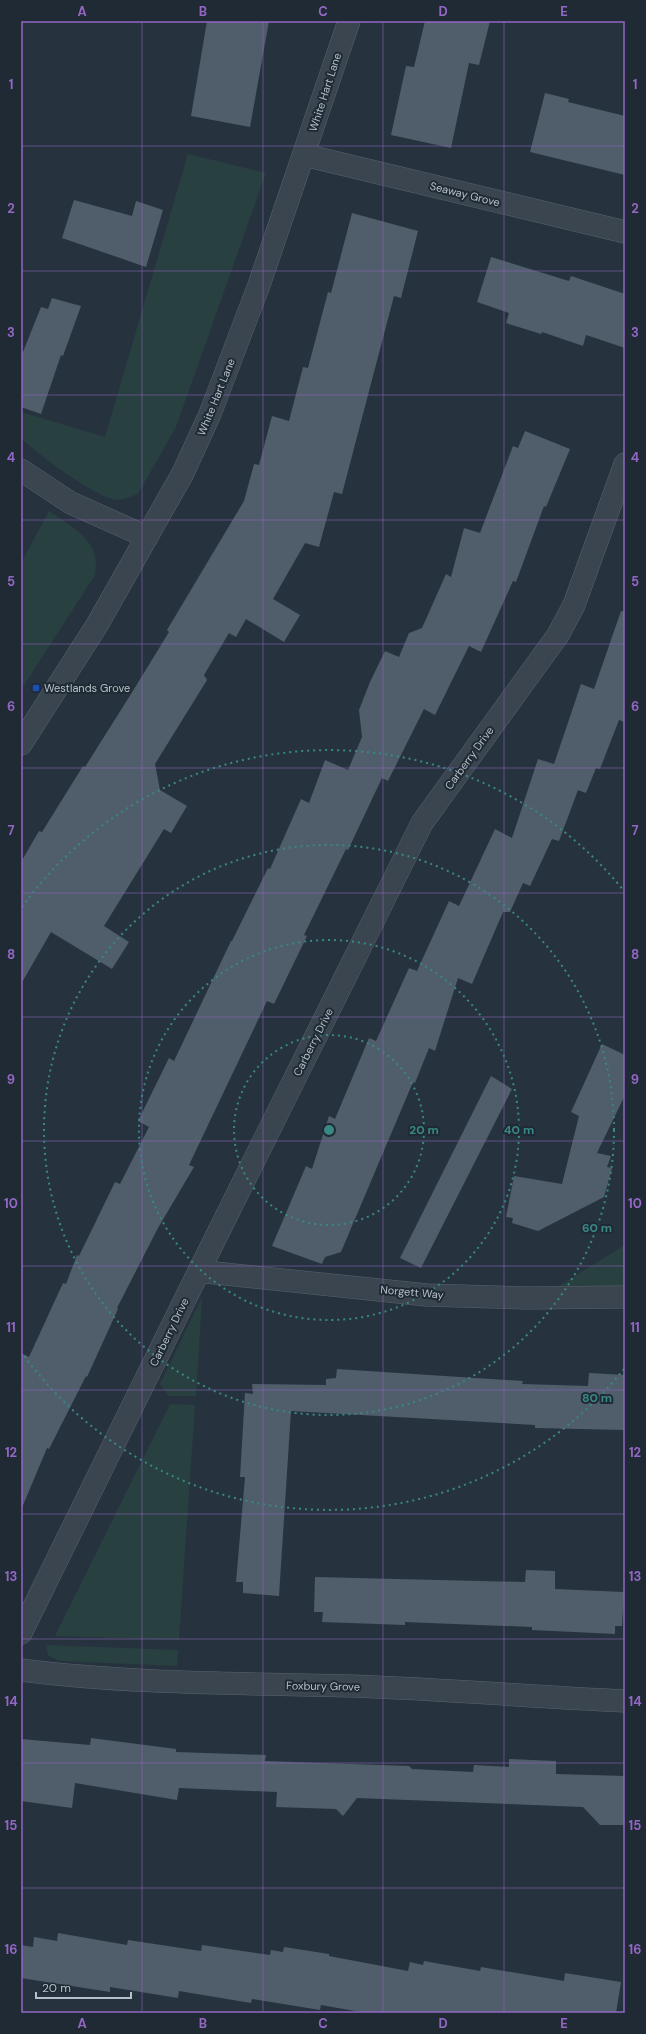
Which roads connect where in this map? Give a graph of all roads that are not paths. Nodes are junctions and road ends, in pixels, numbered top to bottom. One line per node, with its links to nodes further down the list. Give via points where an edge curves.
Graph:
1 (349, 21): 2 (street, White Hart Lane)
2 (304, 155): 3 (street, Seaway Grove); 6 (street, White Hart Lane, via 259,285 210,414 183,473)
3 (625, 232)
4 (625, 464): 8 (street, Carberry Drive, via 574,605 558,635 422,824)
5 (21, 470): 6 (street, via 71,503)
6 (147, 537): 7 (street, White Hart Lane, via 97,625)
7 (21, 744)
8 (201, 1267): 9 (street, Norgett Way, via 206,1272 427,1295); 10 (street, Carberry Drive)
9 (625, 1297)
10 (21, 1633)
11 (21, 1670): 12 (street, Foxbury Grove, via 187,1683 353,1686)
12 (625, 1701)

